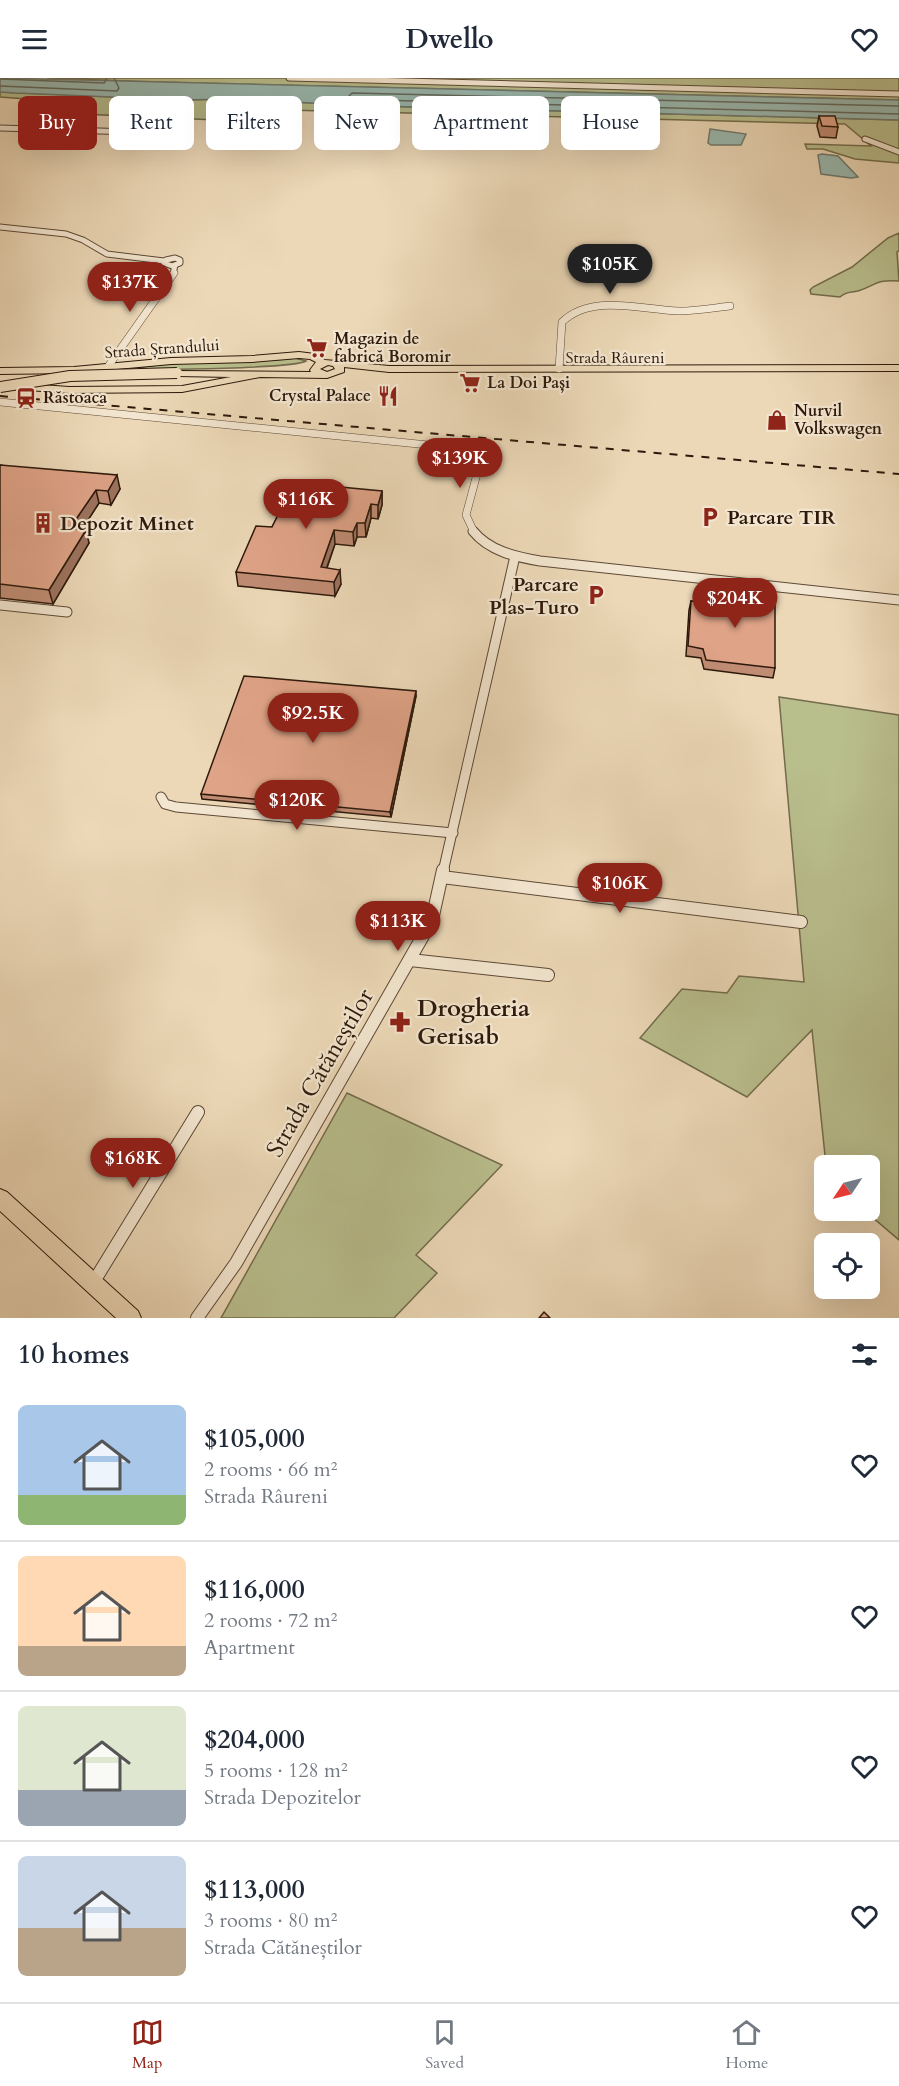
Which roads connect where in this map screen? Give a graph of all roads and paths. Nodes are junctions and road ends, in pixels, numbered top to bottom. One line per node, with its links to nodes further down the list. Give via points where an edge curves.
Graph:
1 (289, 78): 2 (street)
2 (899, 94)
3 (0, 128): 4 (street)
4 (109, 131)
5 (865, 139): 6 (street)
6 (899, 152)
7 (0, 227): 9 (street, via 66,234 107,254 176,265)
8 (730, 306): 11 (street, via 688,311 603,307 572,311 562,322)
9 (107, 368): 10 (main road, Strada Ștrandului, via 299,355 316,357); 14 (main road, Strada Ștrandului)
10 (324, 369): 11 (main road, Strada Râureni, via 340,370 338,365 389,369); 12 (main road, Strada Râureni); 15 (main road); 16 (main road)
11 (559, 369): 12 (main road, Strada Râureni)
12 (899, 370)
13 (0, 371): 14 (main road, Strada Ștrandului)
14 (16, 371): 17 (main road)
15 (177, 373): 16 (main road); 17 (main road, bridge, via 70,376)
16 (256, 375): 17 (main road, via 182,389 69,390)
17 (0, 383)
18 (0, 402): 19 (street, via 468,449 482,459 467,524 486,542)
19 (515, 556): 20 (street); 24 (street, Strada Cătăneștilor)
20 (899, 600)
21 (0, 605): 22 (street)
22 (67, 612)
23 (161, 797): 24 (street, via 165,804 176,807)
24 (453, 833): 25 (street, Strada Cătăneștilor)
25 (442, 877): 26 (street); 27 (street, Strada Cătăneștilor, via 432,920)
26 (801, 922)
27 (410, 960): 28 (street); 33 (street, Strada Cătăneștilor, via 236,1263)
28 (548, 975)
29 (198, 1112): 31 (street)
30 (0, 1198): 31 (main road)
31 (93, 1283): 32 (main road)
32 (131, 1318)
33 (197, 1318)

